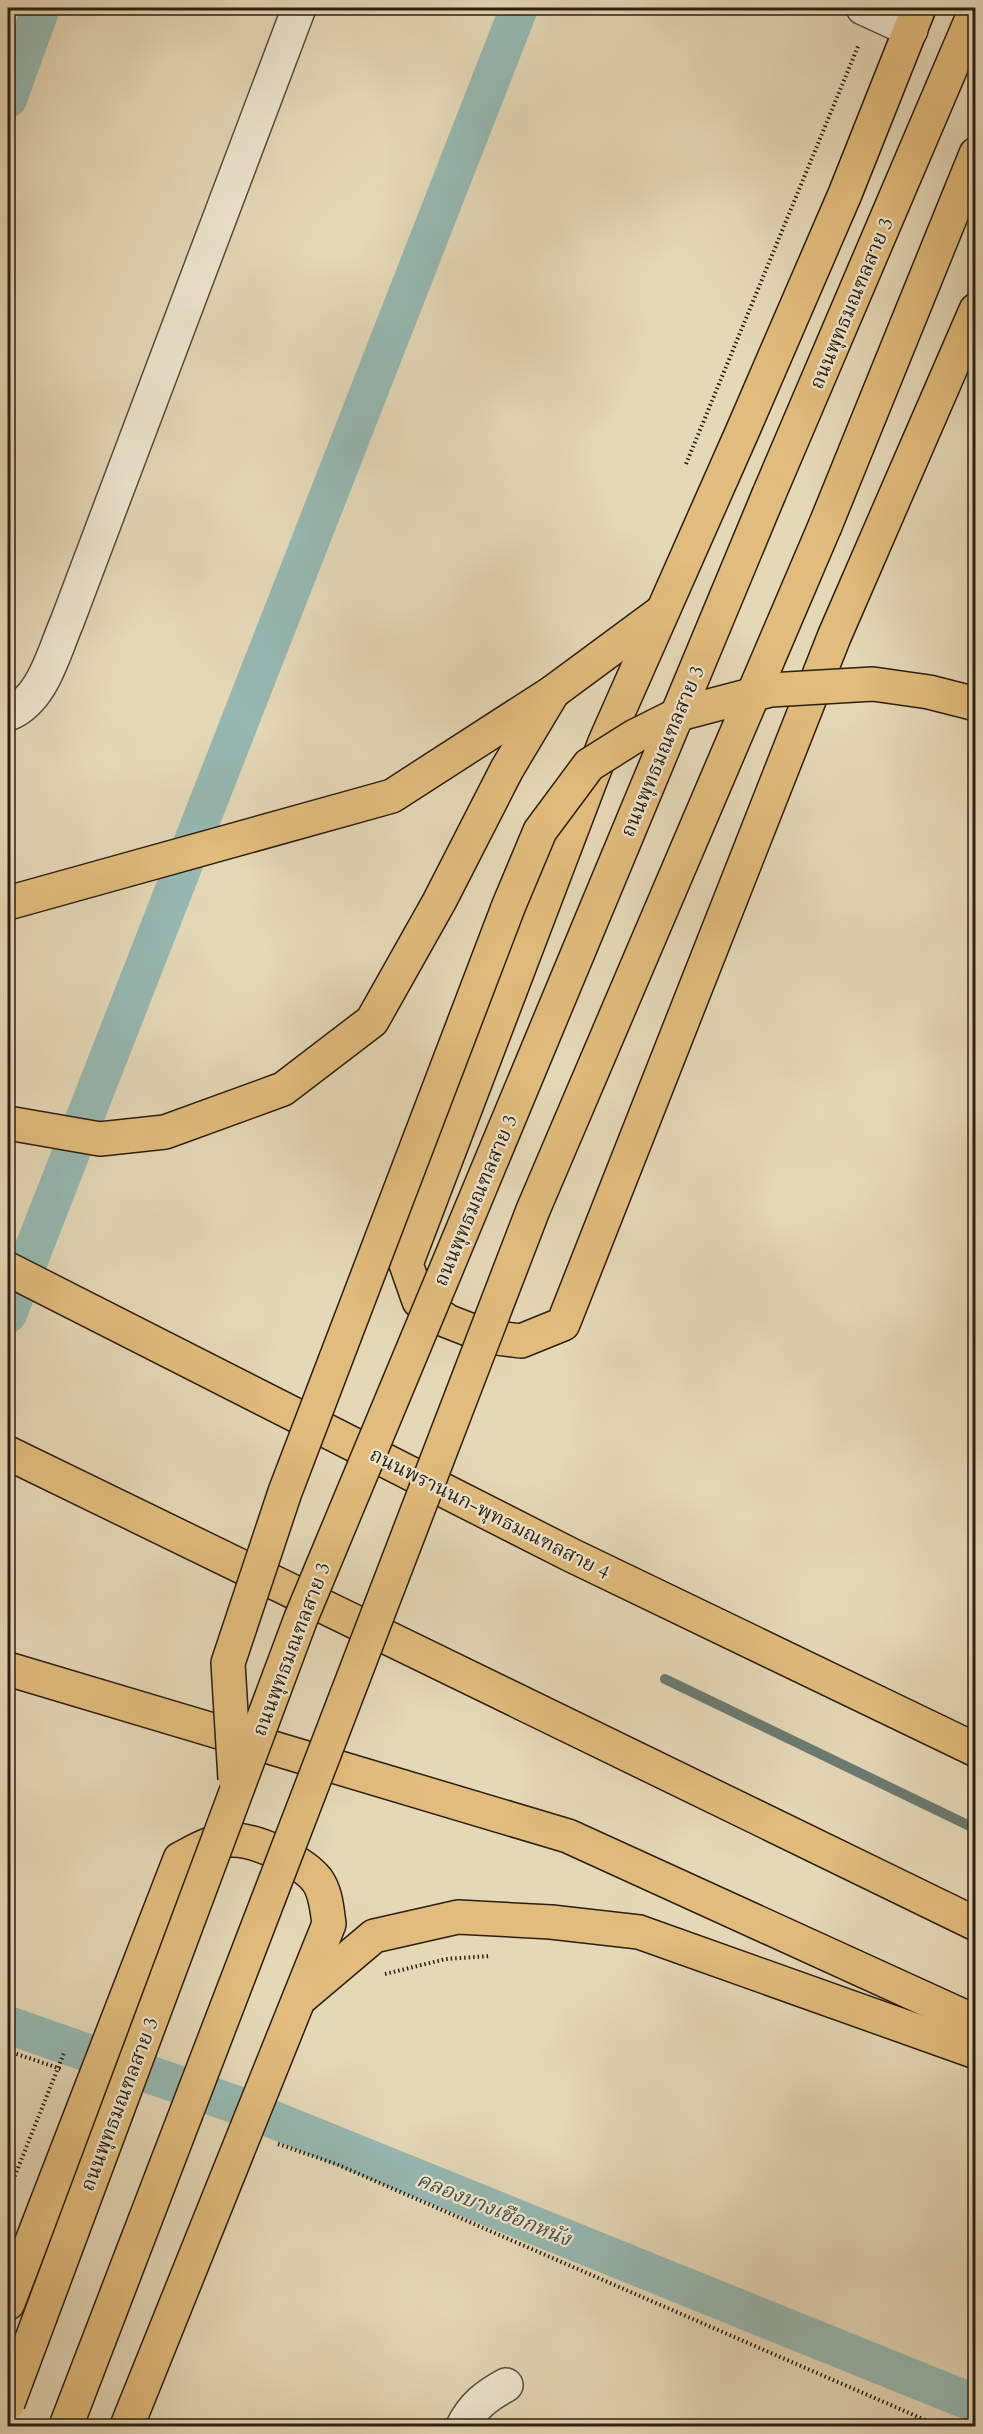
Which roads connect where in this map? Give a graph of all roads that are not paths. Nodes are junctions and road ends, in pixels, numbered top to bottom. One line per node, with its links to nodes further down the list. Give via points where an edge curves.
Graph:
1 (299, 8): 10 (street, via 67,622 37,690 24,705)
2 (863, 8): 4 (street)
3 (975, 9): 17 (main road, ถนนพุทธมณฑลสาย 3, bridge, via 306,1606)
4 (915, 19): 7 (main road, via 845,194)
5 (975, 154): 25 (main road, bridge, via 825,526 533,1210)
6 (975, 310): 7 (main road, via 834,637 563,1324 521,1341 488,1337 447,1321 419,1301 406,1264 605,742)
7 (661, 612): 8 (main road)
8 (553, 692): 11 (main road, via 392,796); 12 (main road, via 507,769 372,1021 283,1089 165,1132 100,1138)
9 (975, 704): 17 (main road, bridge, via 873,684 770,690 680,714 589,765 540,831 285,1492 228,1663)
10 (8, 714)
11 (8, 903)
12 (8, 1123)
13 (8, 1269): 16 (main road, ถนนพรานนก-พุทธมณฑลสาย 4, via 571,1555)
14 (20, 1459): 18 (main road)
15 (8, 1669): 20 (main road, via 568,1836)
16 (975, 1750)
17 (236, 1793): 24 (main road, ถนนพุทธมณฑลสาย 3, bridge)
18 (975, 1924)
19 (300, 1998): 21 (main road, via 374,1936 458,1917 551,1922 639,1932); 22 (main road, via 329,1924 318,1881 300,1864 263,1847 231,1840 203,1847 180,1859); 26 (main road)
20 (975, 2022)
21 (975, 2052)
22 (8, 2303)
23 (506, 2385): 27 (street, via 482,2398)
24 (8, 2403)
25 (66, 2427)
26 (127, 2427)
27 (463, 2427)

